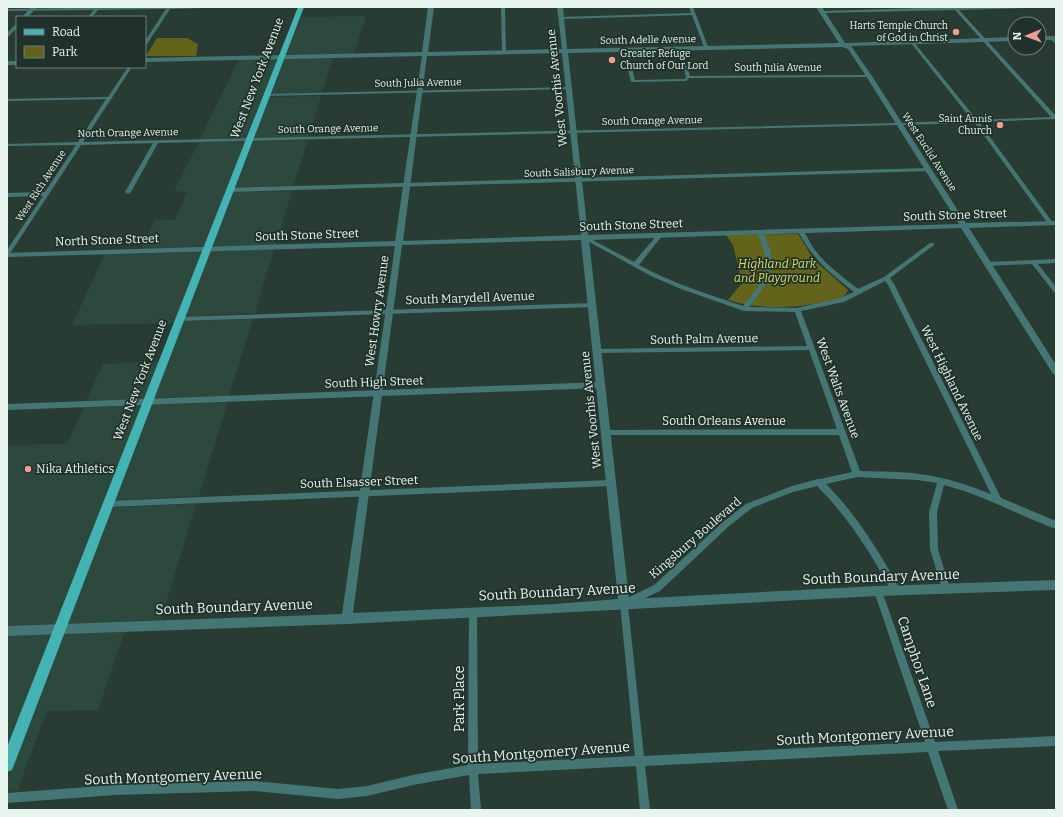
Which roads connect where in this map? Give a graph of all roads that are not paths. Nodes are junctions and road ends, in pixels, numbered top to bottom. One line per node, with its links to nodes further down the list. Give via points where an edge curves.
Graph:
1 (169, 7): 2 (street); 11 (street); 23 (street)
2 (204, 7)
3 (301, 7): 33 (main road, West New York Avenue)
4 (431, 7): 32 (street, West Howry Avenue)
5 (503, 7): 31 (street)
6 (560, 7): 17 (street, West Voorhis Avenue)
7 (691, 7): 14 (street)
8 (1025, 7): 10 (street)
9 (33, 8): 11 (street); 12 (street); 15 (street)
10 (955, 8): 13 (street); 22 (street)
11 (97, 9): 16 (street)
12 (7, 10)
13 (821, 10): 26 (street, West Euclid Avenue)
14 (694, 14): 17 (street); 27 (street)
15 (26, 16)
16 (91, 16)
17 (561, 18): 30 (street, West Voorhis Avenue)
18 (16, 27): 19 (street)
19 (7, 36)
20 (1053, 38): 25 (street)
21 (1007, 39): 22 (street, South Adelle Avenue)
22 (984, 40): 24 (street, South Adelle Avenue); 43 (street)
23 (146, 42)
24 (912, 42): 26 (street, South Adelle Avenue); 44 (street)
25 (1056, 44)
26 (843, 45): 27 (street, South Adelle Avenue); 36 (street, West Euclid Avenue, via 850,48)
27 (706, 47): 28 (street, South Adelle Avenue)
28 (679, 48): 29 (street, South Adelle Avenue); 37 (street)
29 (626, 49): 30 (street, South Adelle Avenue); 37 (street, South Julia Avenue, via 633,81)
30 (566, 50): 31 (street, South Adelle Avenue); 38 (street, West Voorhis Avenue)
31 (504, 52): 32 (street, South Adelle Avenue)
32 (425, 54): 33 (street, South Adelle Avenue); 39 (street, West Howry Avenue)
33 (281, 57): 34 (street, South Adelle Avenue); 40 (main road, West New York Avenue)
34 (146, 60)
35 (129, 68): 41 (street, West Rich Avenue)
36 (869, 76): 37 (street, South Julia Avenue); 45 (street, West Euclid Avenue)
37 (687, 79)
38 (570, 88): 39 (street, South Julia Avenue); 46 (street, West Voorhis Avenue)
39 (419, 92): 40 (street, South Julia Avenue); 47 (street, West Howry Avenue)
40 (266, 96): 48 (main road, West New York Avenue)
41 (109, 98): 42 (street); 50 (street, West Rich Avenue)
42 (7, 100)
43 (1055, 118): 44 (street, South Orange Avenue)
44 (976, 121): 45 (street, South Orange Avenue); 59 (street)
45 (899, 124): 46 (street, South Orange Avenue); 52 (street, West Euclid Avenue)
46 (574, 132): 47 (street, South Orange Avenue); 53 (street, West Voorhis Avenue)
47 (413, 136): 48 (street, South Orange Avenue); 54 (street, West Howry Avenue)
48 (249, 140): 49 (street, North Orange Avenue); 55 (main road, West New York Avenue)
49 (156, 142): 50 (street, North Orange Avenue); 56 (street)
50 (79, 144): 51 (street, North Orange Avenue); 57 (street, West Rich Avenue)
51 (7, 145)
52 (928, 170): 53 (street, South Salisbury Avenue); 60 (street, West Euclid Avenue)
53 (579, 180): 54 (street, South Salisbury Avenue); 64 (street, West Voorhis Avenue)
54 (406, 186): 55 (street, South Salisbury Avenue); 65 (street, West Howry Avenue)
55 (229, 190): 67 (main road, West New York Avenue)
56 (128, 192)
57 (47, 194): 58 (street); 68 (street, West Rich Avenue)
58 (7, 195)
59 (1054, 224): 60 (street, South Stone Street)
60 (963, 225): 61 (street, South Stone Street); 71 (street, West Euclid Avenue)
61 (801, 231): 62 (street, South Stone Street); 75 (street, via 817,259)
62 (760, 232): 63 (street, South Stone Street); 77 (street, via 768,247 770,265 762,288)
63 (660, 235): 64 (street, South Stone Street); 72 (street)
64 (586, 238): 65 (street, South Stone Street); 72 (street); 76 (street, West Voorhis Avenue)
65 (398, 243): 67 (street, South Stone Street); 79 (street, West Howry Avenue)
66 (932, 244): 73 (street)
67 (207, 249): 68 (street, North Stone Street); 80 (main road, West New York Avenue)
68 (7, 255)
69 (1056, 261): 70 (street)
70 (1034, 262): 71 (street); 74 (street)
71 (987, 264): 83 (street, West Euclid Avenue)
72 (635, 265): 77 (street, via 683,288)
73 (886, 278): 75 (street); 96 (street, West Highland Avenue)
74 (1056, 291)
75 (858, 292): 78 (street, via 842,300)
76 (592, 305): 79 (street, South Marydell Avenue); 82 (street, West Voorhis Avenue)
77 (744, 308): 78 (street)
78 (797, 310): 81 (street, West Walts Avenue)
79 (389, 311): 80 (street, South Marydell Avenue); 86 (street, West Howry Avenue)
80 (179, 319): 87 (main road, West New York Avenue)
81 (811, 348): 82 (street, South Palm Avenue); 89 (street, West Walts Avenue)
82 (597, 351): 85 (street, West Voorhis Avenue)
83 (1054, 364): 84 (street, West Euclid Avenue)
84 (1056, 372)
85 (601, 385): 86 (street, South High Street); 90 (street, West Voorhis Avenue)
86 (378, 393): 87 (street, South High Street); 95 (street, West Howry Avenue)
87 (148, 402): 88 (street, South High Street); 97 (main road, West New York Avenue)
88 (7, 407)
89 (842, 432): 90 (street, South Orleans Avenue); 91 (street, West Walts Avenue)
90 (606, 433): 94 (street, West Voorhis Avenue)
91 (857, 474): 92 (street, Kingsbury Boulevard, via 918,477); 93 (street, Kingsbury Boulevard)
92 (941, 481): 96 (street, Kingsbury Boulevard); 100 (street, via 934,512 934,549)
93 (818, 482): 102 (street, via 834,496 859,529); 103 (street, Kingsbury Boulevard, via 749,506 657,588)
94 (611, 483): 95 (street, South Elsasser Street); 103 (street, West Voorhis Avenue)
95 (364, 494): 97 (street, South Elsasser Street); 105 (street, West Howry Avenue)
96 (998, 500): 98 (street, Kingsbury Boulevard)
97 (108, 504): 106 (main road, West New York Avenue)
98 (1056, 525)
99 (1056, 585): 100 (street, South Boundary Avenue)
100 (946, 589): 102 (street, South Boundary Avenue)
101 (878, 591): 102 (street, South Boundary Avenue); 103 (street, South Boundary Avenue); 109 (street, Camphor Lane)
102 (896, 591)
103 (624, 604): 104 (street, South Boundary Avenue); 110 (street, West Voorhis Avenue)
104 (473, 612): 105 (street, South Boundary Avenue); 112 (street, Park Place)
105 (347, 619): 106 (street, South Boundary Avenue)
106 (60, 629): 107 (street, South Boundary Avenue); 111 (main road, West New York Avenue)
107 (7, 631)
108 (1056, 741): 109 (street, South Montgomery Avenue)
109 (932, 747): 110 (street, South Montgomery Avenue); 116 (street, Camphor Lane)
110 (640, 761): 112 (street, South Montgomery Avenue); 115 (street, West Voorhis Avenue)
111 (7, 765)
112 (473, 769): 113 (street, South Montgomery Avenue, via 368,791 338,794 254,786 115,790); 114 (street, Park Place)
113 (7, 798)
114 (476, 810)
115 (645, 810)
116 (953, 810)

